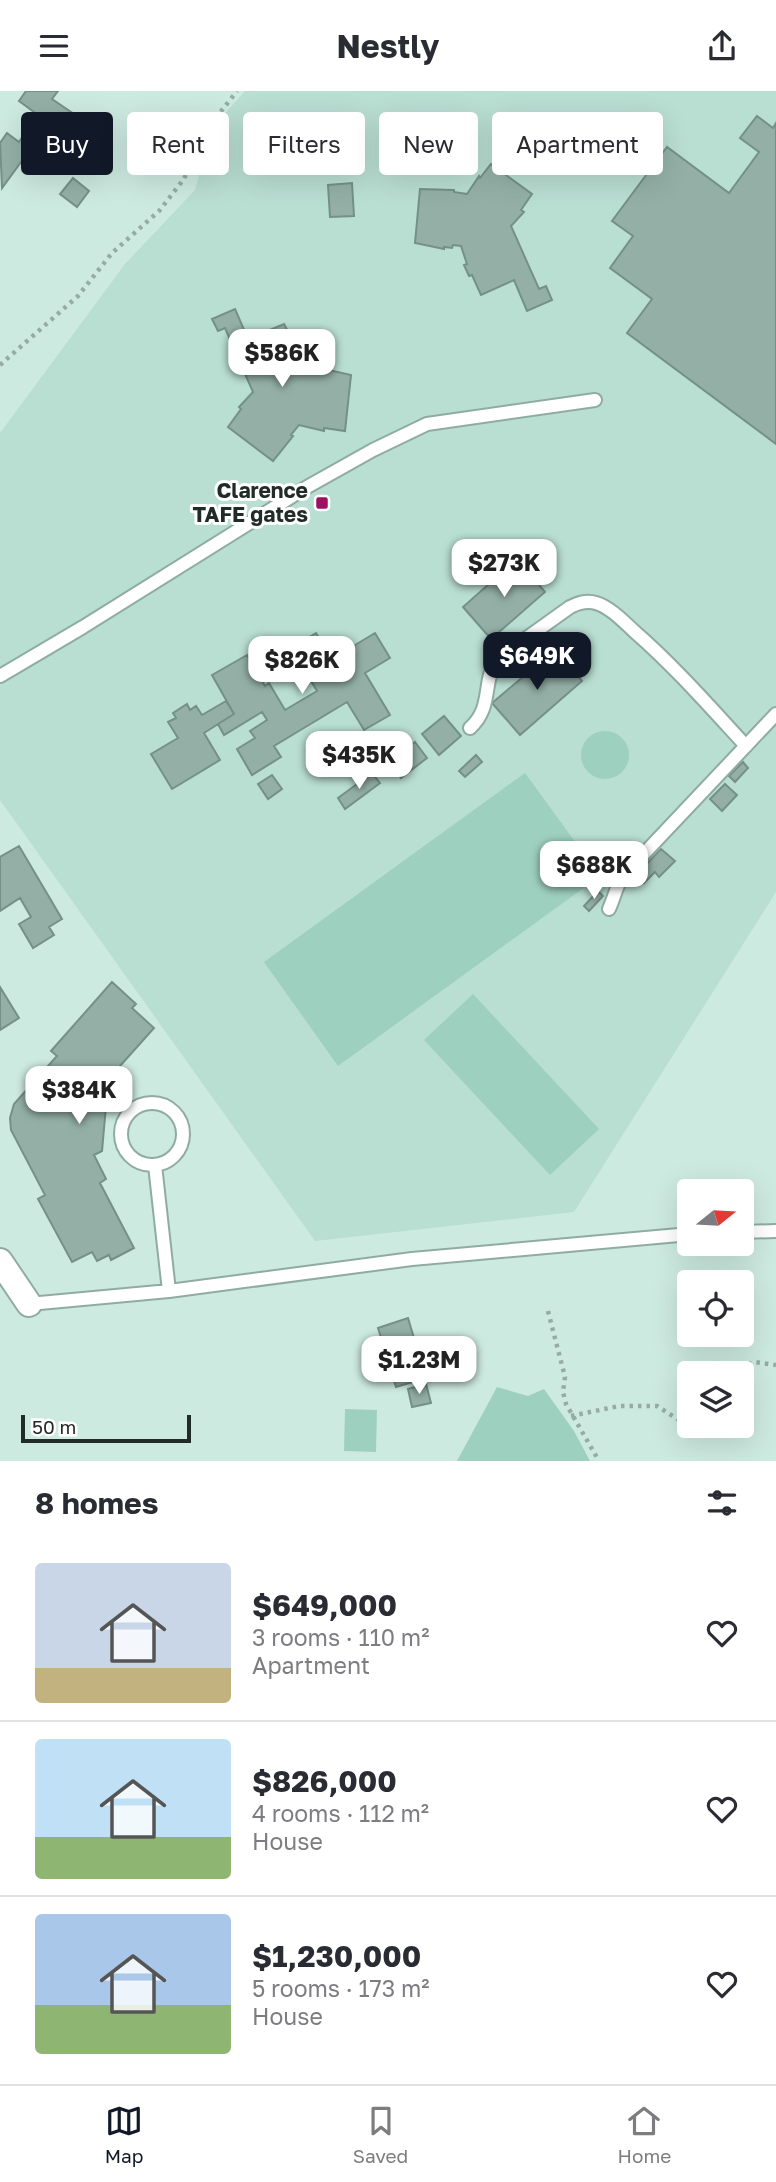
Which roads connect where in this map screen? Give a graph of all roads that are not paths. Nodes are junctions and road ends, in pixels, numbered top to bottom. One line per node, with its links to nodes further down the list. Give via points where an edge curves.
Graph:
1 (595, 400): 2 (lane, via 427,424 307,487)
2 (0, 676)
3 (776, 714): 5 (lane)
4 (470, 728): 5 (lane, via 484,709 496,660 570,607 586,601 599,603 655,649)
5 (746, 746): 6 (lane, via 622,877)
6 (609, 909)
7 (155, 1165): 7 (lane, via 128,1153 121,1134 128,1114 145,1103 174,1112 183,1130 173,1157); 12 (lane)
8 (776, 1231): 9 (lane)
9 (754, 1232)
10 (677, 1235): 12 (lane, via 412,1259)
11 (0, 1261): 13 (street)
12 (169, 1291): 13 (lane)
13 (29, 1304)

